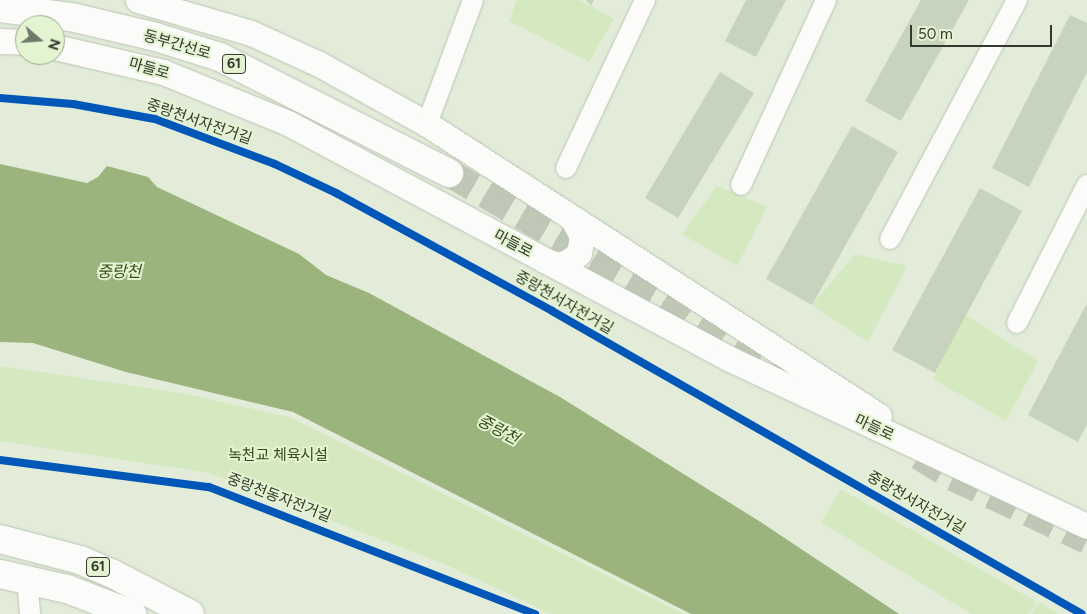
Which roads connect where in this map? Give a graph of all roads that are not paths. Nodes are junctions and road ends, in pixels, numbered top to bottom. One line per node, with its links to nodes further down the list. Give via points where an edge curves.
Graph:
1 (138, 0): 10 (main road, 마들로, via 251,33 319,64)
2 (473, 0): 10 (street)
3 (645, 0): 11 (street)
4 (826, 0): 13 (street)
5 (1017, 0): 16 (street)
6 (0, 8): 12 (highway, 동부간선로 / 61, via 71,17 156,37 220,57)
7 (0, 41): 8 (main road)
8 (15, 42)
9 (65, 49): 17 (main road, 마들로, via 163,72 254,108)
10 (427, 124): 15 (main road, 마들로)
11 (566, 168)
12 (449, 174)
13 (742, 185)
14 (1087, 185): 18 (street)
15 (572, 218): 17 (main road, via 582,236 575,257 558,264); 19 (main road, 마들로)
16 (890, 239)
17 (539, 258): 19 (main road, 마들로, via 728,358)
18 (1017, 323)
19 (961, 468): 20 (main road, 마들로)
20 (1087, 526)
21 (0, 539): 26 (highway, 61, via 80,560 111,572)
22 (0, 574): 23 (highway)
23 (27, 578): 24 (street); 25 (highway)
24 (30, 614)
25 (132, 614)
26 (190, 614)

